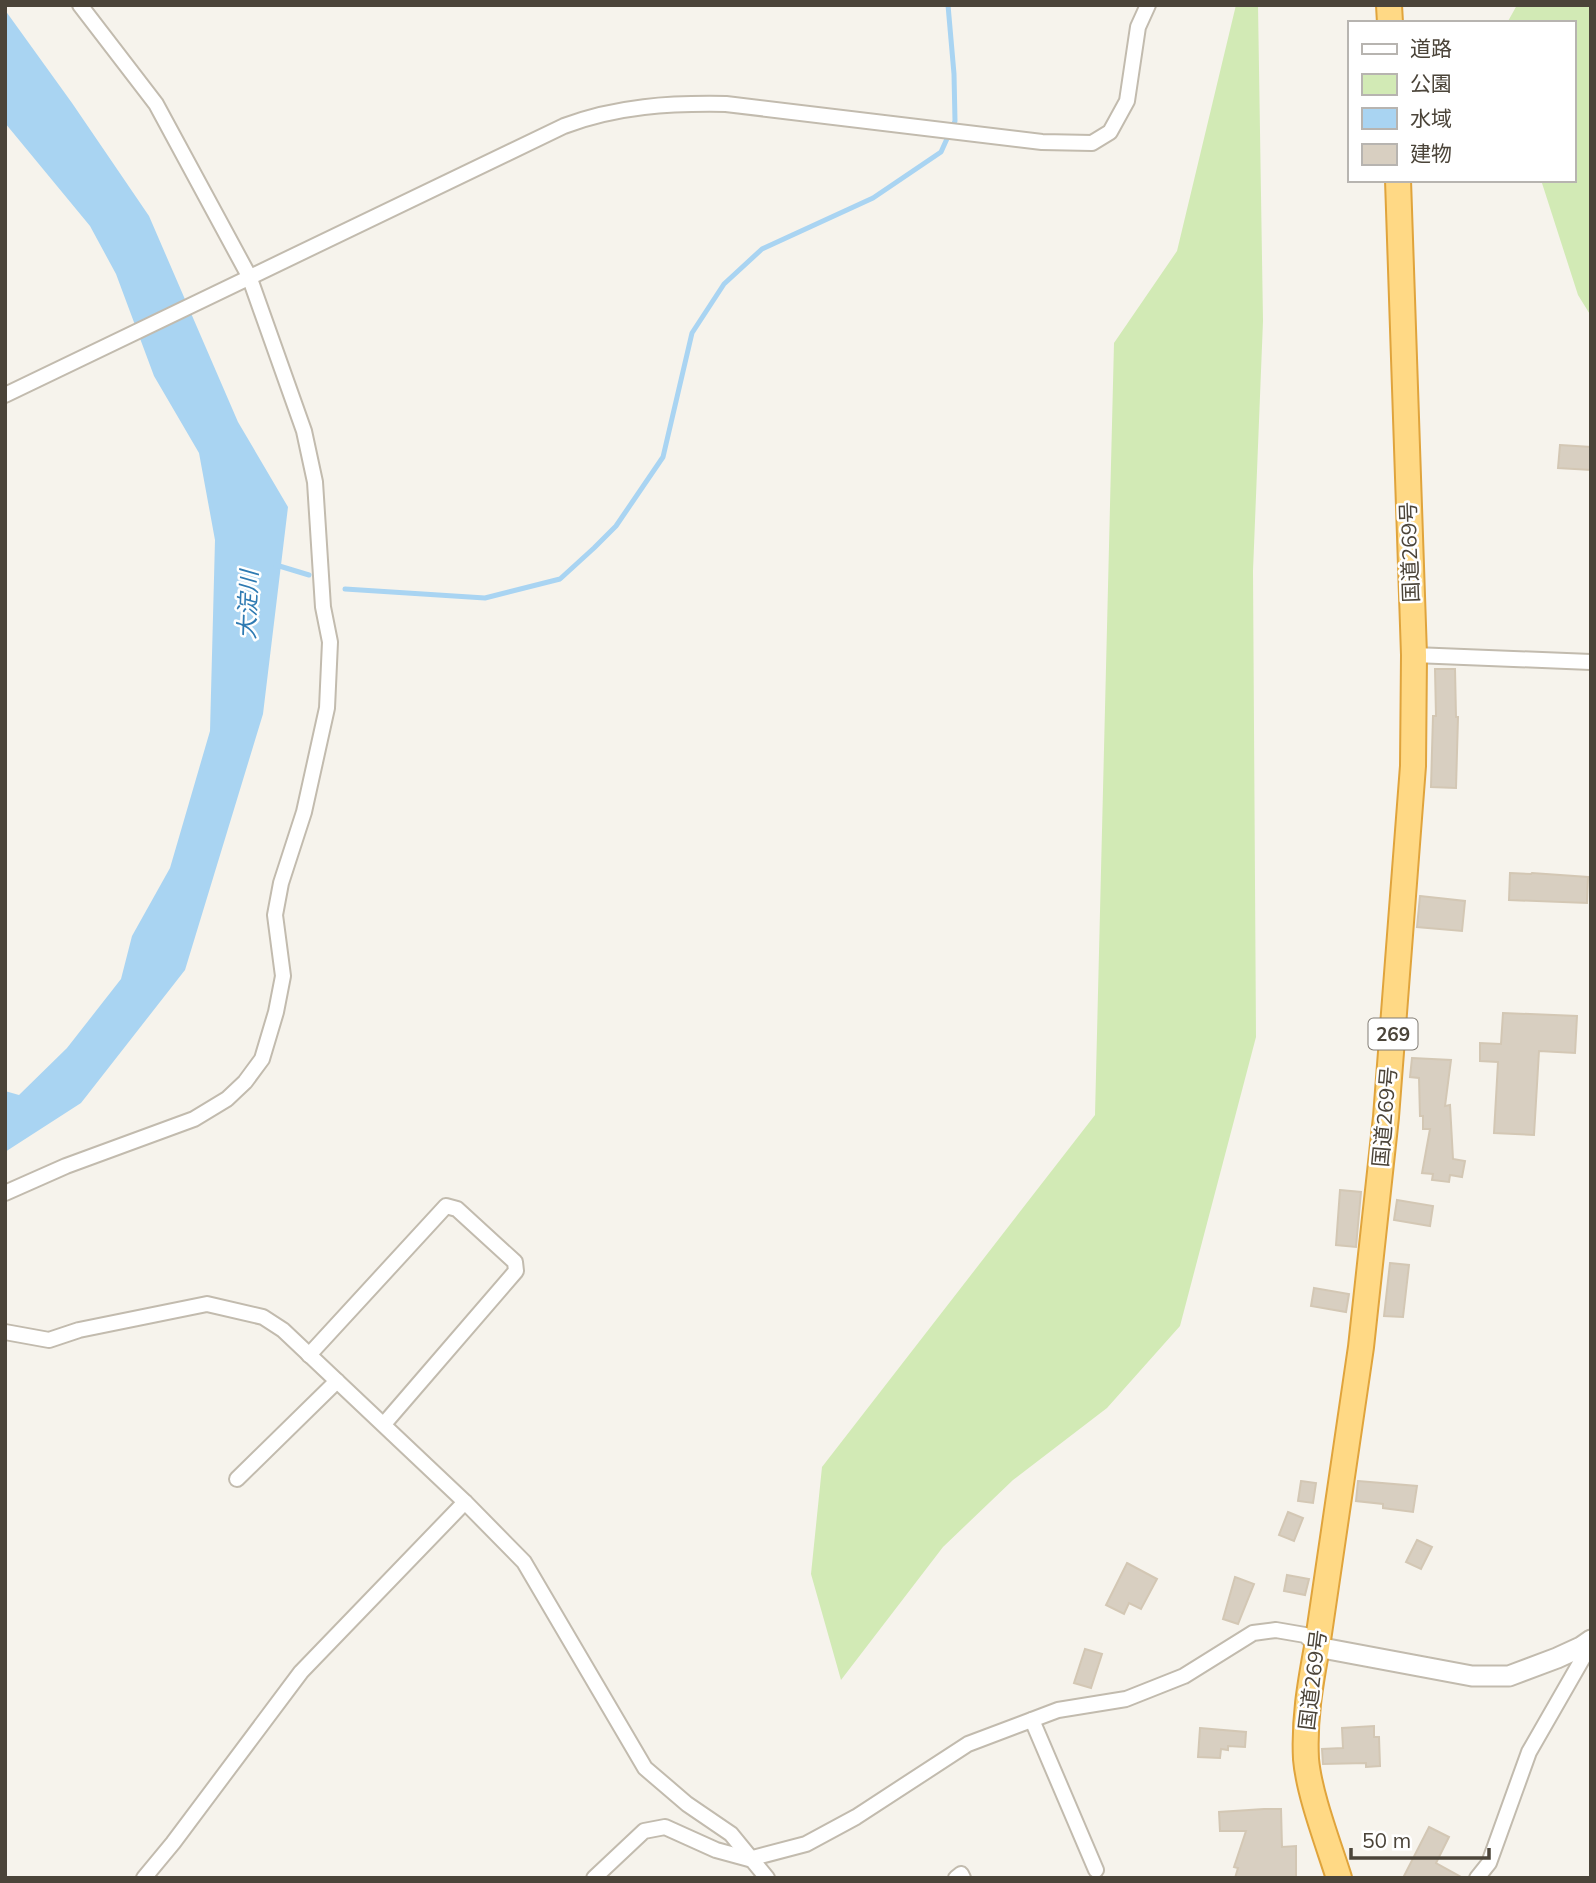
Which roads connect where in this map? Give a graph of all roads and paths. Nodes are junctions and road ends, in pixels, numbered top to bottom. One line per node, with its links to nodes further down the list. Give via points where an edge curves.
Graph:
1 (80, 5): 4 (street, via 156,104)
2 (1148, 5): 4 (street, via 1138,27 1127,101 1110,132 1092,143 1042,142 726,104 673,103 591,116)
3 (1398, 182): 6 (highway, 国道269号 / 269)
4 (243, 279): 5 (street); 8 (street, via 304,431 315,482 323,607 330,642 327,708 275,915 283,976 276,1012 262,1059 228,1099 194,1119)
5 (5, 396)
6 (1414, 655): 7 (street); 16 (highway, 国道269号 / 269, via 1413,766 1386,1117 1362,1347)
7 (1591, 662)
8 (5, 1192)
9 (5, 1332): 10 (street, via 49,1340 207,1304 263,1317)
10 (309, 1355): 11 (street); 12 (street, via 446,1206 457,1209 515,1262 516,1271)
11 (337, 1381): 12 (street); 13 (street)
12 (383, 1424): 14 (street)
13 (237, 1479)
14 (466, 1502): 18 (street, via 524,1562 645,1768 731,1834); 20 (street, via 301,1672)
15 (1591, 1642): 16 (street, via 1509,1675 1472,1676); 26 (street, via 1529,1752 1489,1863)
16 (1317, 1647): 17 (street, via 1305,1635 1276,1630 1254,1633 1184,1676 1126,1699 1058,1710); 25 (highway, 国道269号 / 269, via 1305,1724 1307,1762)
17 (1032, 1720): 18 (street, via 968,1744 806,1844); 19 (street)
18 (750, 1859): 21 (street, via 716,1850 665,1827 644,1831); 22 (street)
19 (1096, 1870)
20 (144, 1878)
21 (594, 1878)
22 (767, 1878)
23 (956, 1878): 24 (street, via 961,1874)
24 (963, 1878)
25 (1339, 1878)
26 (1477, 1878)

